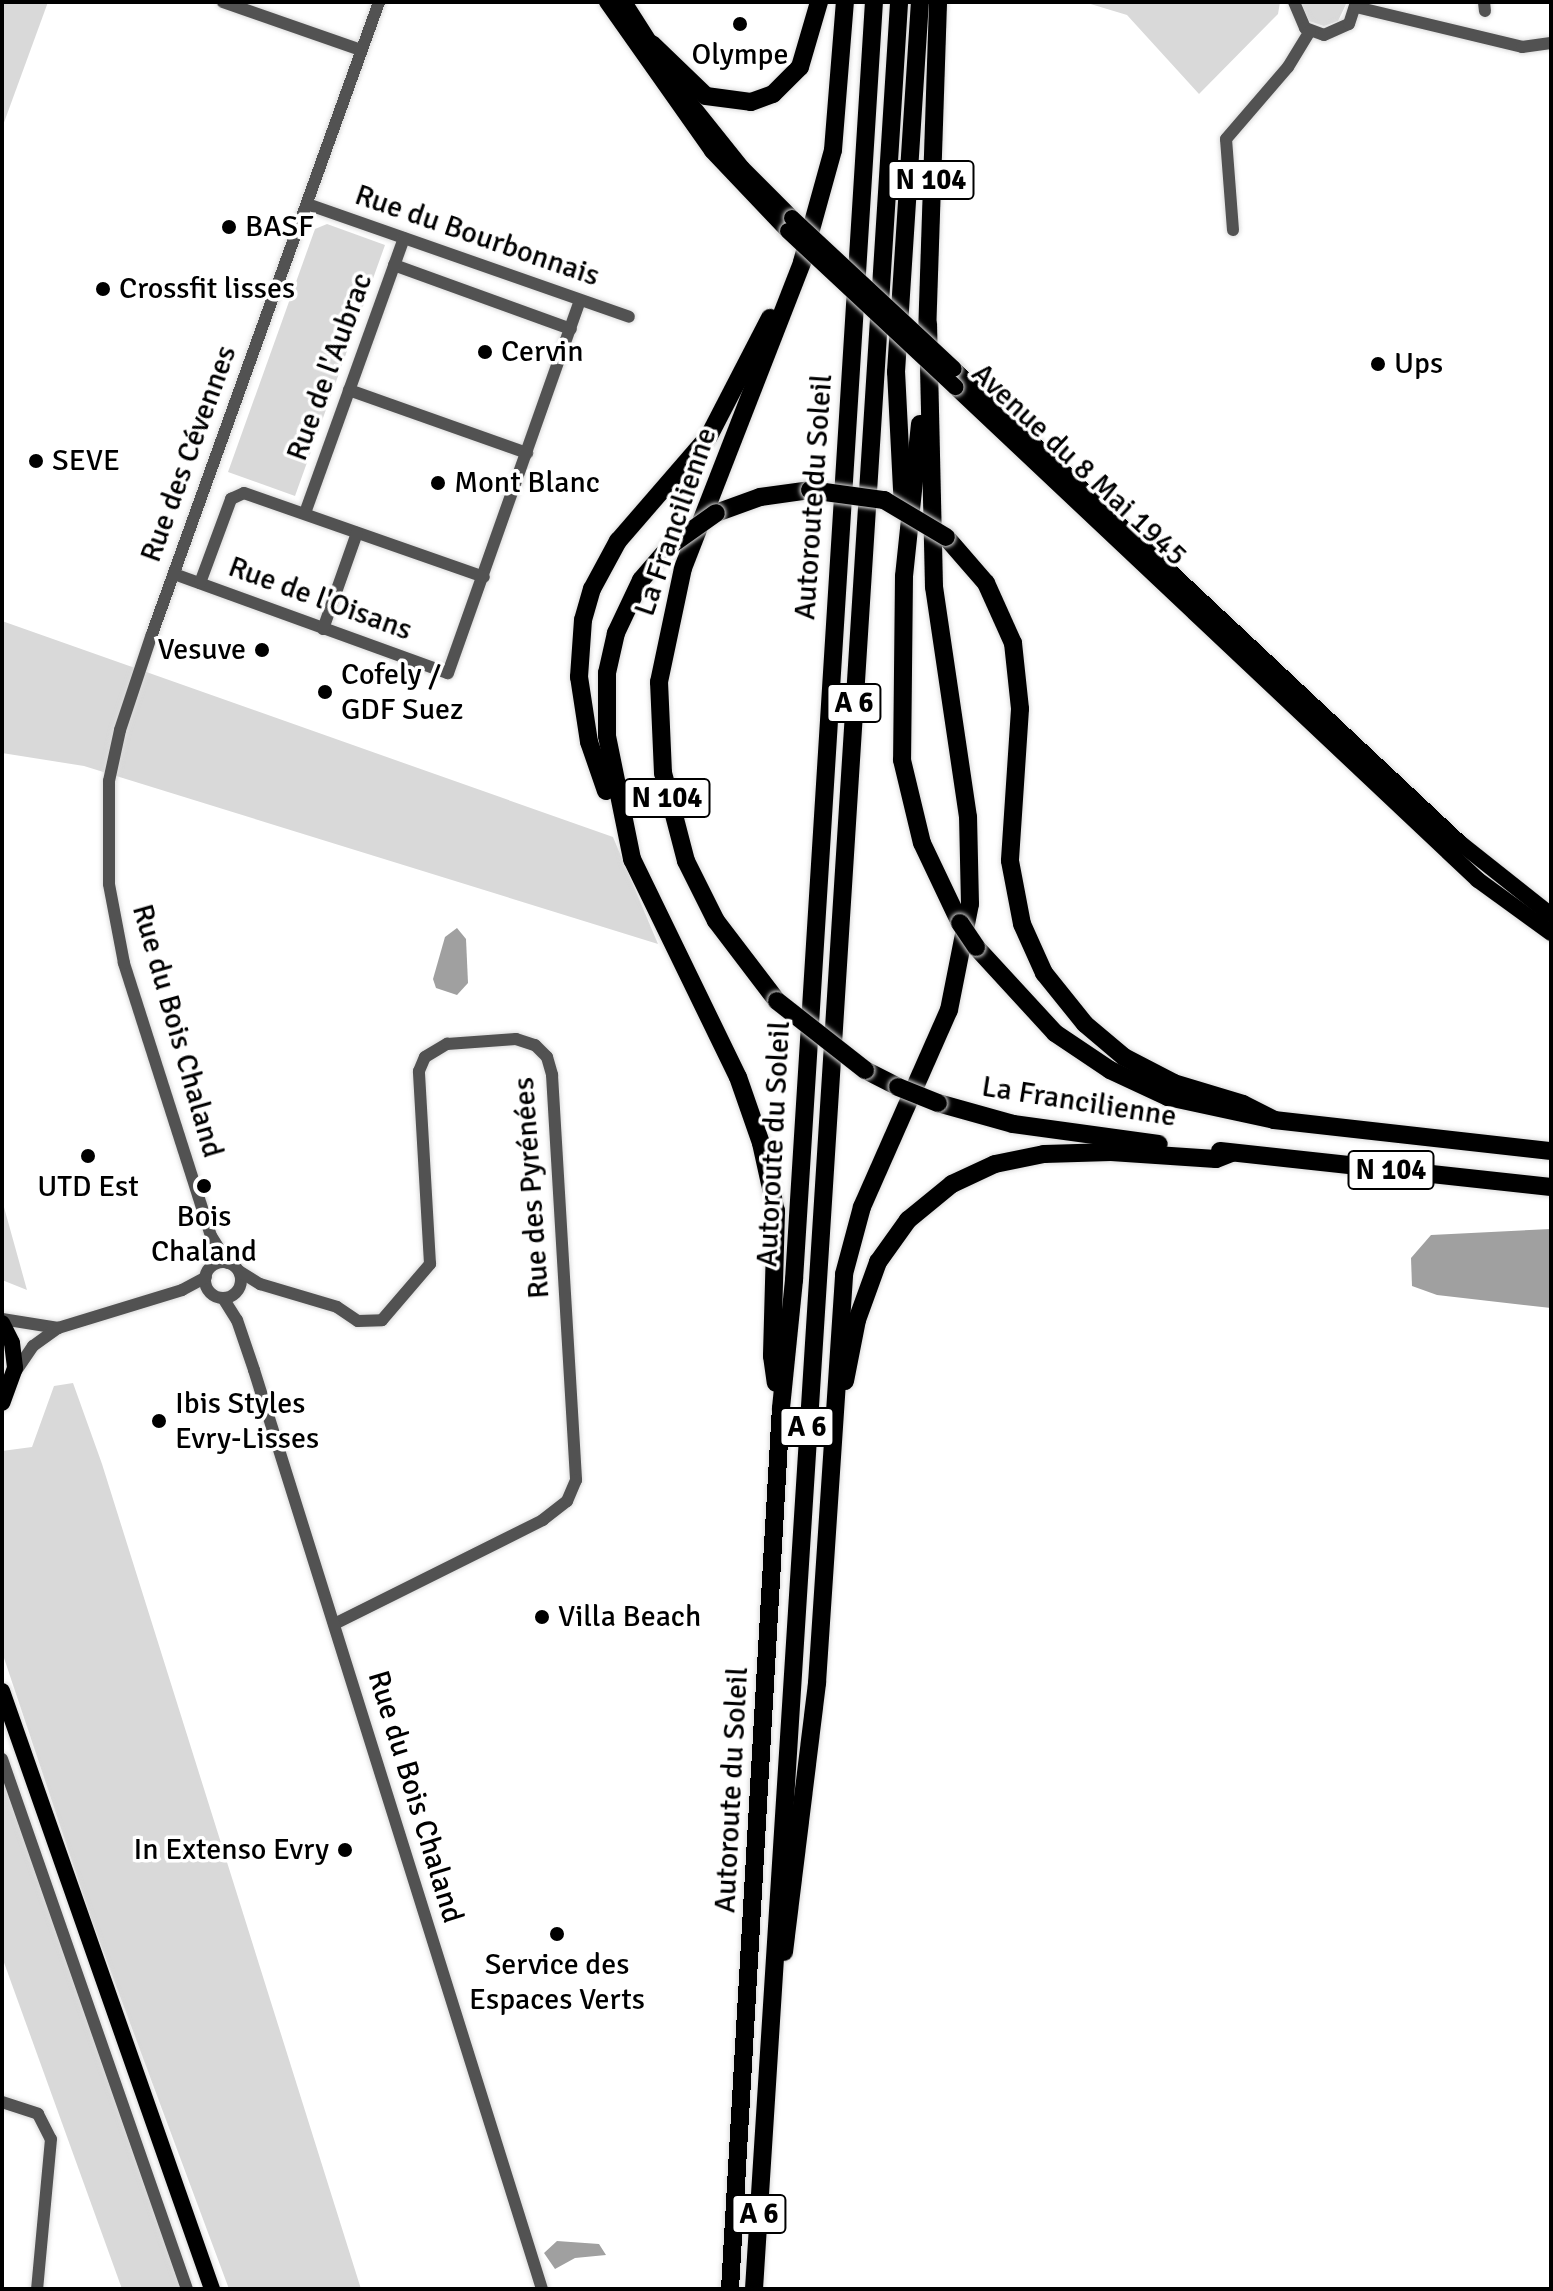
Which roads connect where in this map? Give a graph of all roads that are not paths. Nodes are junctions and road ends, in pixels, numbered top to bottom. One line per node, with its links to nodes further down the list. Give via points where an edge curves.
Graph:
1 (223, 2): 16 (street)
2 (379, 2): 16 (street, Rue des Cévennes)
3 (607, 2): 19 (main road, Avenue du 8 Mai 1945, via 712,151)
4 (624, 2): 15 (main road, Avenue du 8 Mai 1945)
5 (819, 2): 15 (highway, via 800,67 773,94 751,102 706,96)
6 (845, 2): 17 (highway, La Francilienne / N 104)
7 (874, 2): 56 (highway, Autoroute du Soleil / A 6, via 794,1280)
8 (899, 2): 61 (highway, Autoroute du Soleil / A 6)
9 (920, 2): 32 (highway, via 896,372)
10 (938, 2): 25 (highway, La Francilienne / N 104)
11 (1294, 2): 13 (street, via 1298,20)
12 (1356, 4): 13 (street, via 1342,30 1324,35); 14 (street, via 1522,47)
13 (1310, 31): 20 (street, via 1288,67 1226,139)
14 (1551, 43)
15 (652, 44): 19 (main road, Avenue du 8 Mai 1945, via 715,135)
16 (361, 50): 18 (street, Rue des Cévennes)
17 (829, 166): 37 (highway, via 774,311 732,397 696,453 618,541 587,605 579,663 585,722); 42 (highway, La Francilienne / N 104, bridge, via 802,262 683,568 659,682 663,773 686,861 716,921 777,1001 865,1070 938,1103 1036,1128)
18 (307, 204): 21 (street, Rue du Bourbonnais); 31 (street, Rue des Cévennes)
19 (790, 225): 38 (main road, Avenue du 8 Mai 1945, bridge, via 954,369 1460,843); 39 (main road, Avenue du 8 Mai 1945, bridge, via 1478,880)
20 (1233, 230)
21 (404, 238): 22 (street, Rue de l'Aubrac); 23 (street, Rue du Bourbonnais)
22 (394, 265): 26 (street, Rue du Bourbonnais); 27 (street, Rue de l'Aubrac)
23 (580, 301): 24 (street, Rue du Bourbonnais); 26 (street)
24 (629, 317)
25 (928, 324): 32 (highway, La Francilienne / N 104); 57 (highway, via 934,587 967,804 970,904 949,1010 862,1207 848,1253 837,1334)
26 (571, 329): 28 (street)
27 (349, 390): 28 (street); 29 (street, Rue de l'Aubrac)
28 (527, 453): 33 (street)
29 (305, 513): 30 (street); 34 (street, Rue des Cévennes, via 239,494 227,509)
30 (357, 533): 33 (street); 35 (street)
31 (174, 574): 34 (street, Rue de l'Oisans); 36 (street, Rue des Cévennes)
32 (904, 576): 40 (highway, La Francilienne / N 104, bridge, via 899,705 905,780 929,862 976,947 1040,1020 1110,1070 1189,1104)
33 (484, 577): 35 (street, Rue de l'Oisans, via 448,673)
34 (200, 583): 35 (street, Rue de l'Oisans)
35 (323, 629)
36 (146, 652): 44 (street, Rue du Bois Chaland, via 109,781 109,884 124,963)
37 (624, 840): 40 (highway, bridge, via 607,736 607,673 629,602 671,545 716,513 760,497 810,490 884,500 946,537 998,603 1018,665 1010,861 1022,924 1044,973 1085,1024 1124,1057 1174,1083 1243,1104); 56 (highway, via 738,1077 761,1143 776,1211 772,1356)
38 (1551, 915)
39 (1551, 933)
40 (1274, 1120): 41 (highway, La Francilienne / N 104)
41 (1551, 1151)
42 (1232, 1153): 43 (highway, La Francilienne / N 104); 57 (highway, via 1216,1159 1111,1152 1015,1159 966,1176 922,1207 886,1248 862,1302)
43 (1551, 1187)
44 (211, 1236): 45 (street); 46 (street)
45 (233, 1267): 46 (street); 47 (street, Rue des Pyrénées); 49 (street, Rue du Bois Chaland)
46 (209, 1272): 48 (street); 50 (street, Rue du Bois Chaland)
47 (260, 1284): 49 (street); 58 (street, Rue des Pyrénées, via 323,1301 358,1321 382,1320 392,1313 430,1264 419,1071 425,1057 447,1044 516,1039 542,1050 552,1075 576,1480 567,1501 550,1515)
48 (182, 1290): 50 (street); 53 (street)
49 (237, 1291): 50 (street); 51 (street, Rue du Bois Chaland)
50 (217, 1296): 51 (street, Rue du Bois Chaland)
51 (237, 1320): 58 (street, Rue du Bois Chaland)
52 (2, 1321): 53 (street); 54 (main road, via 12,1343)
53 (58, 1328): 54 (street, via 33,1346)
54 (14, 1374): 55 (main road)
55 (2, 1403)
56 (781, 1408): 67 (highway, Autoroute du Soleil / A 6)
57 (830, 1495): 61 (highway, via 805,1792)
58 (334, 1624): 66 (street, Rue du Bois Chaland)
59 (2, 1691): 65 (main road)
60 (2, 1759): 64 (street)
61 (773, 2013): 68 (highway, Autoroute du Soleil / A 6)
62 (2, 2102): 63 (street, via 38,2114 51,2139)
63 (37, 2289)
64 (187, 2289)
65 (212, 2289)
66 (542, 2289)
67 (730, 2289)
68 (754, 2289)

